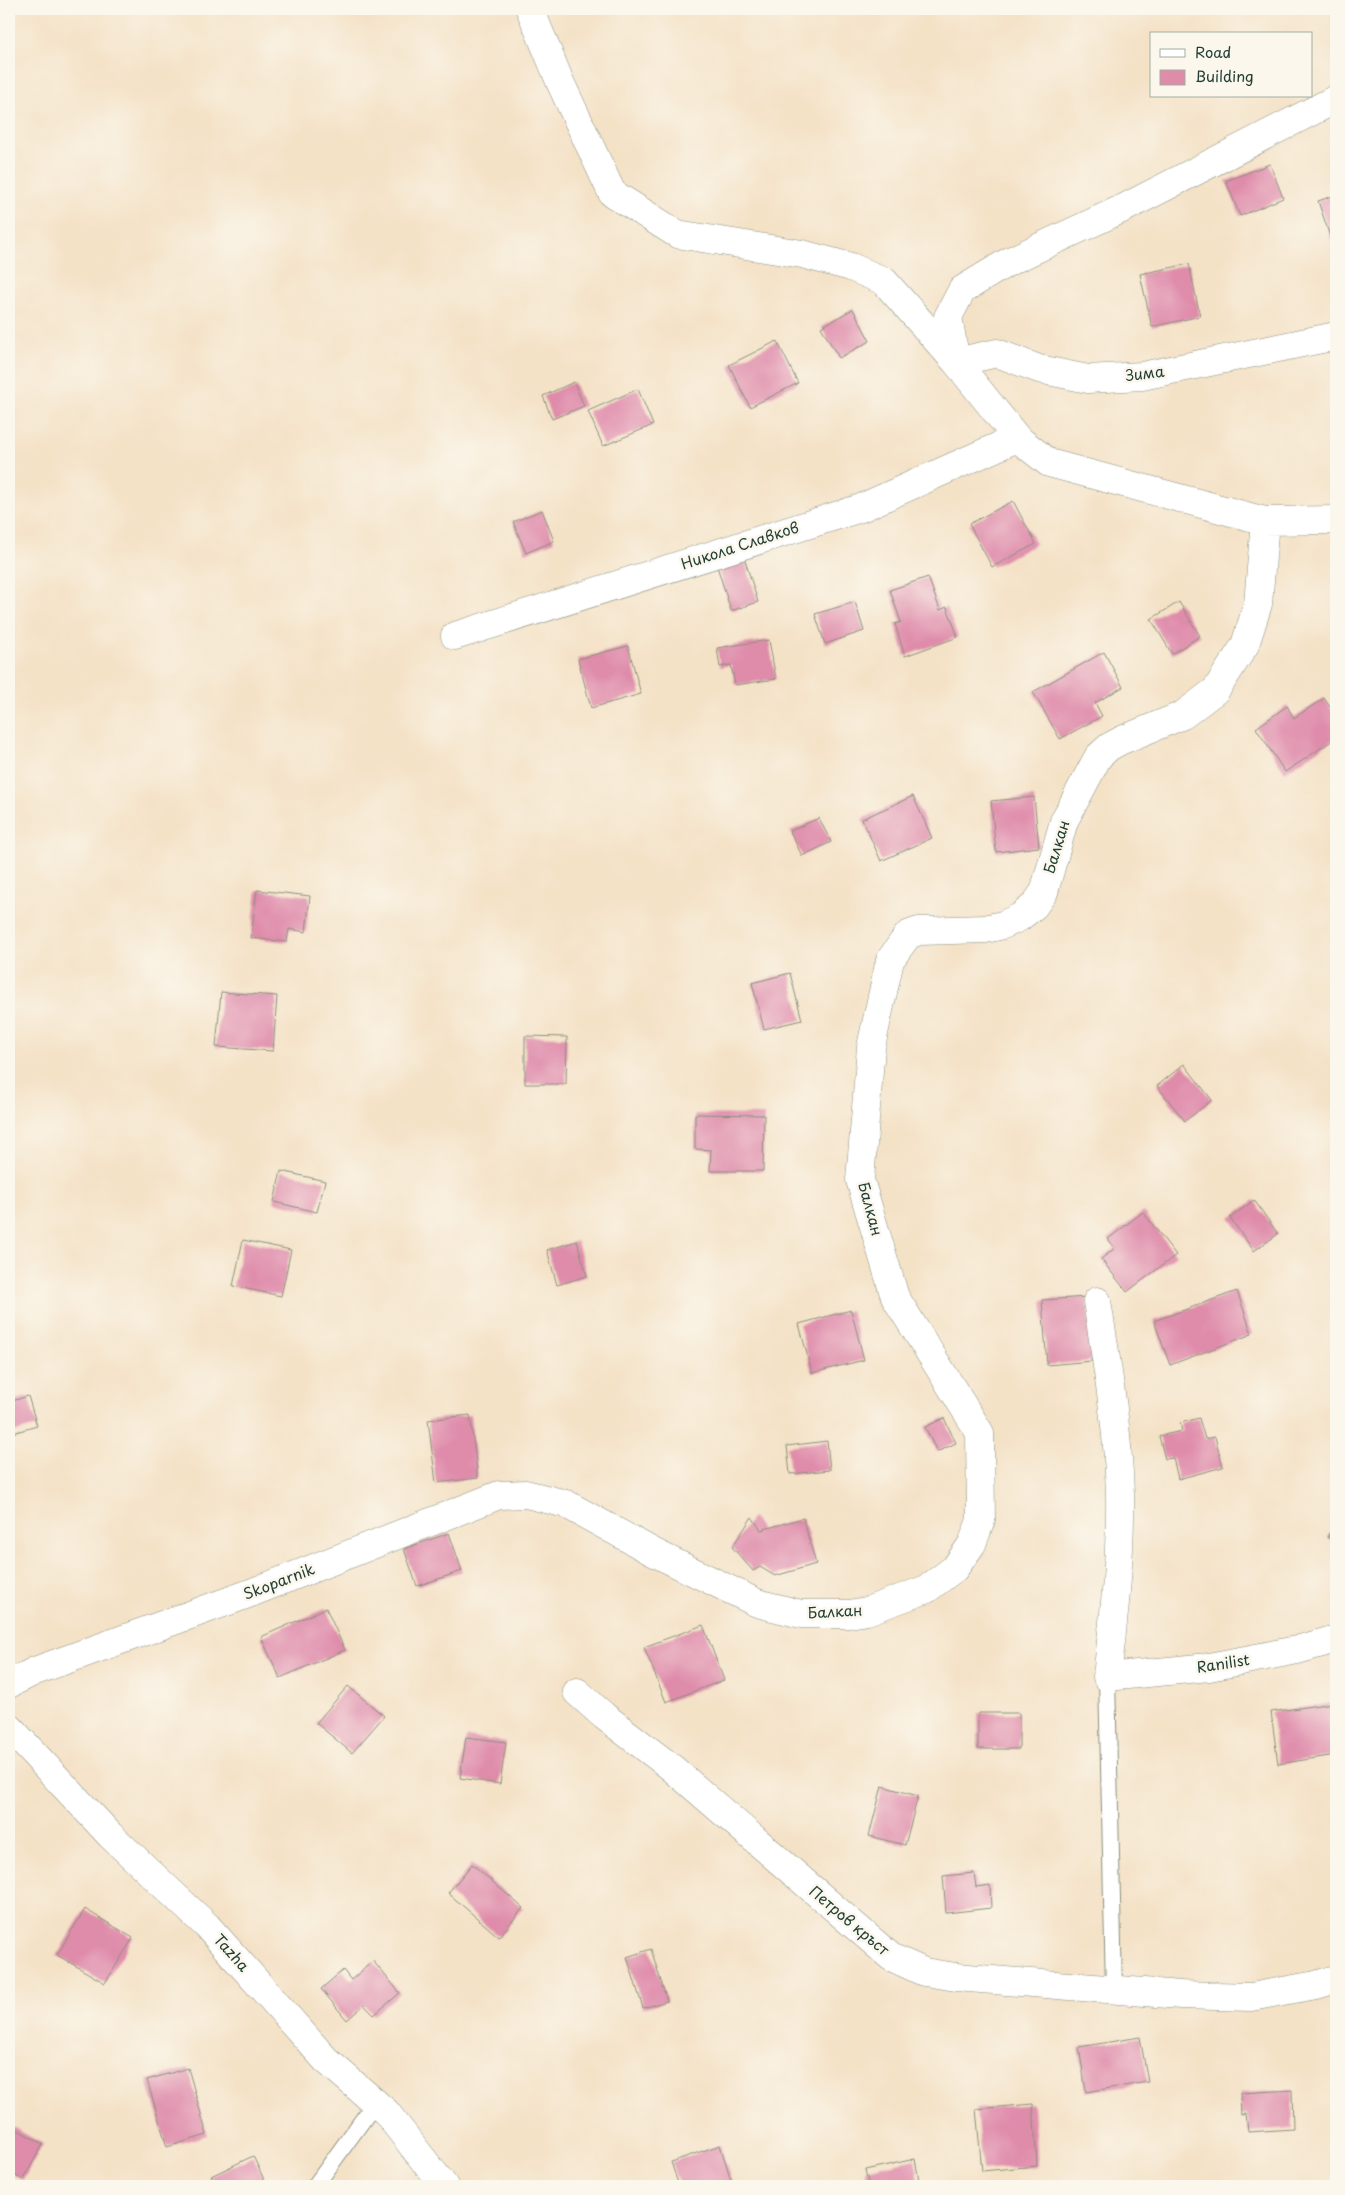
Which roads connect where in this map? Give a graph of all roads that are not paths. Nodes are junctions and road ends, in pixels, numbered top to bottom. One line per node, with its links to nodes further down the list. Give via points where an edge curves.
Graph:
1 (530, 9): 4 (street, via 612,193 677,234 802,254 851,267 884,281)
2 (1336, 98): 4 (street, via 1126,207 1008,262 962,290 948,317)
3 (1336, 336): 4 (street, Зима, via 1142,376 1088,380 1039,369 997,353)
4 (956, 362): 5 (street)
5 (1017, 438): 7 (street, via 1049,463); 8 (street, Никола Славков, via 861,508)
6 (1336, 520): 7 (street)
7 (1266, 521): 10 (street, Балкан, via 1258,604 1245,644 1216,690 1183,715 1122,740 1098,757 1064,820 1044,892 1034,906 1002,925 919,931 908,935 890,960 871,1047 860,1180 895,1297 980,1433 981,1520 972,1544 955,1568 927,1588 867,1611 801,1614 757,1603)
8 (455, 636)
9 (1097, 1301): 12 (street, via 1114,1410 1120,1495 1116,1591)
10 (551, 1499): 13 (street, Skoparnik, via 526,1494 499,1495 248,1594 35,1671)
11 (1336, 1639): 12 (street, Ranilist, via 1209,1667)
12 (1107, 1677): 17 (lane)
13 (9, 1684)
14 (577, 1692): 17 (street, Петров кръст, via 672,1768 891,1957 924,1972)
15 (9, 1728): 18 (street, Tazha, via 110,1835 207,1926 326,2060)
16 (1336, 1978): 17 (street, Петров кръст, via 1251,1997 1181,1996)
17 (1114, 1989)
18 (375, 2102): 19 (lane); 20 (street, Tazha)
19 (316, 2186)
20 (444, 2186)

